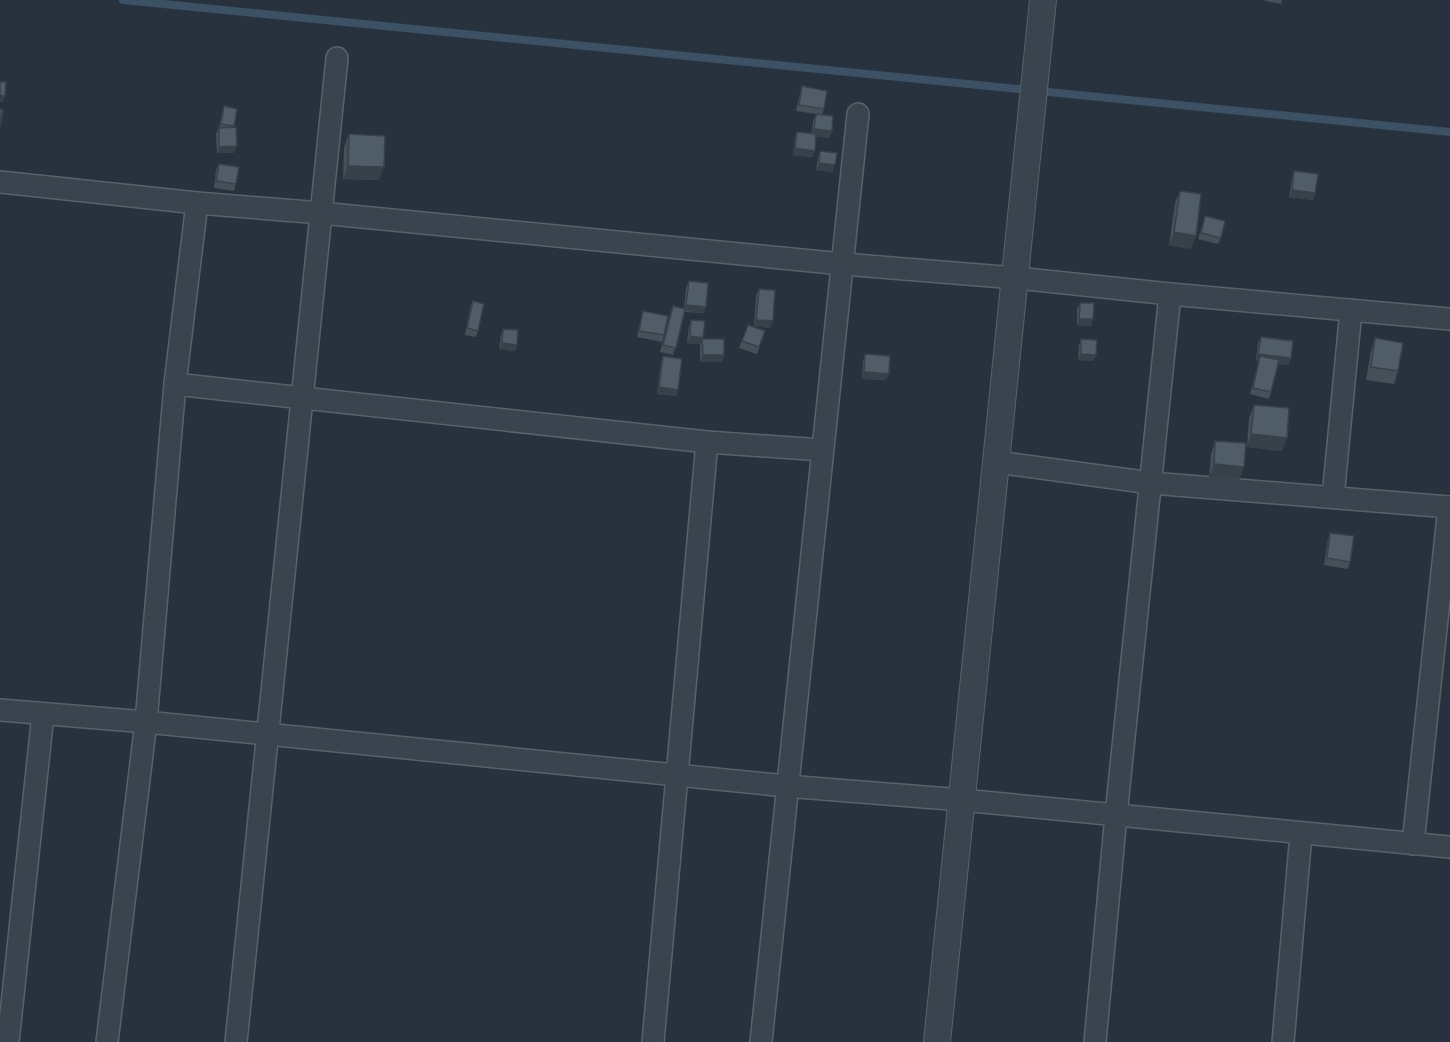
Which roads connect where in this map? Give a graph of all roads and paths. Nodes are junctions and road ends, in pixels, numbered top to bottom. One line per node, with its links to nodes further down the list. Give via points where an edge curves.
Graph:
1 (1043, 0): 8 (street)
2 (336, 58): 6 (street)
3 (858, 114): 7 (street)
4 (0, 182): 5 (street)
5 (197, 203): 6 (street); 12 (street)
6 (321, 213): 7 (street); 13 (street)
7 (843, 264): 8 (street); 15 (street)
8 (1016, 278): 9 (street); 16 (street)
9 (1170, 294): 10 (street); 17 (street)
10 (1350, 310): 11 (street); 18 (street)
11 (1450, 319)
12 (175, 384): 13 (street); 22 (street)
13 (302, 396): 14 (street); 23 (street)
14 (707, 442): 15 (street); 24 (street)
15 (822, 450): 25 (street)
16 (997, 462): 17 (street); 26 (street)
17 (1151, 483): 18 (street); 27 (street)
18 (1333, 497): 19 (street)
19 (1450, 507): 29 (street)
20 (0, 710): 21 (street)
21 (43, 714): 22 (street); 31 (street)
22 (146, 722): 23 (street); 32 (street)
23 (267, 735): 24 (street); 33 (street)
24 (677, 774): 25 (street); 34 (street)
25 (786, 786): 26 (street); 35 (street)
26 (962, 800): 27 (street); 36 (street)
27 (1116, 815): 28 (street); 37 (street)
28 (1301, 834): 29 (street); 38 (street)
29 (1413, 844): 30 (street)
30 (1450, 847)
31 (5, 1040)
32 (108, 1042)
33 (236, 1042)
34 (653, 1042)
35 (761, 1042)
36 (937, 1042)
37 (1095, 1042)
38 (1283, 1042)

